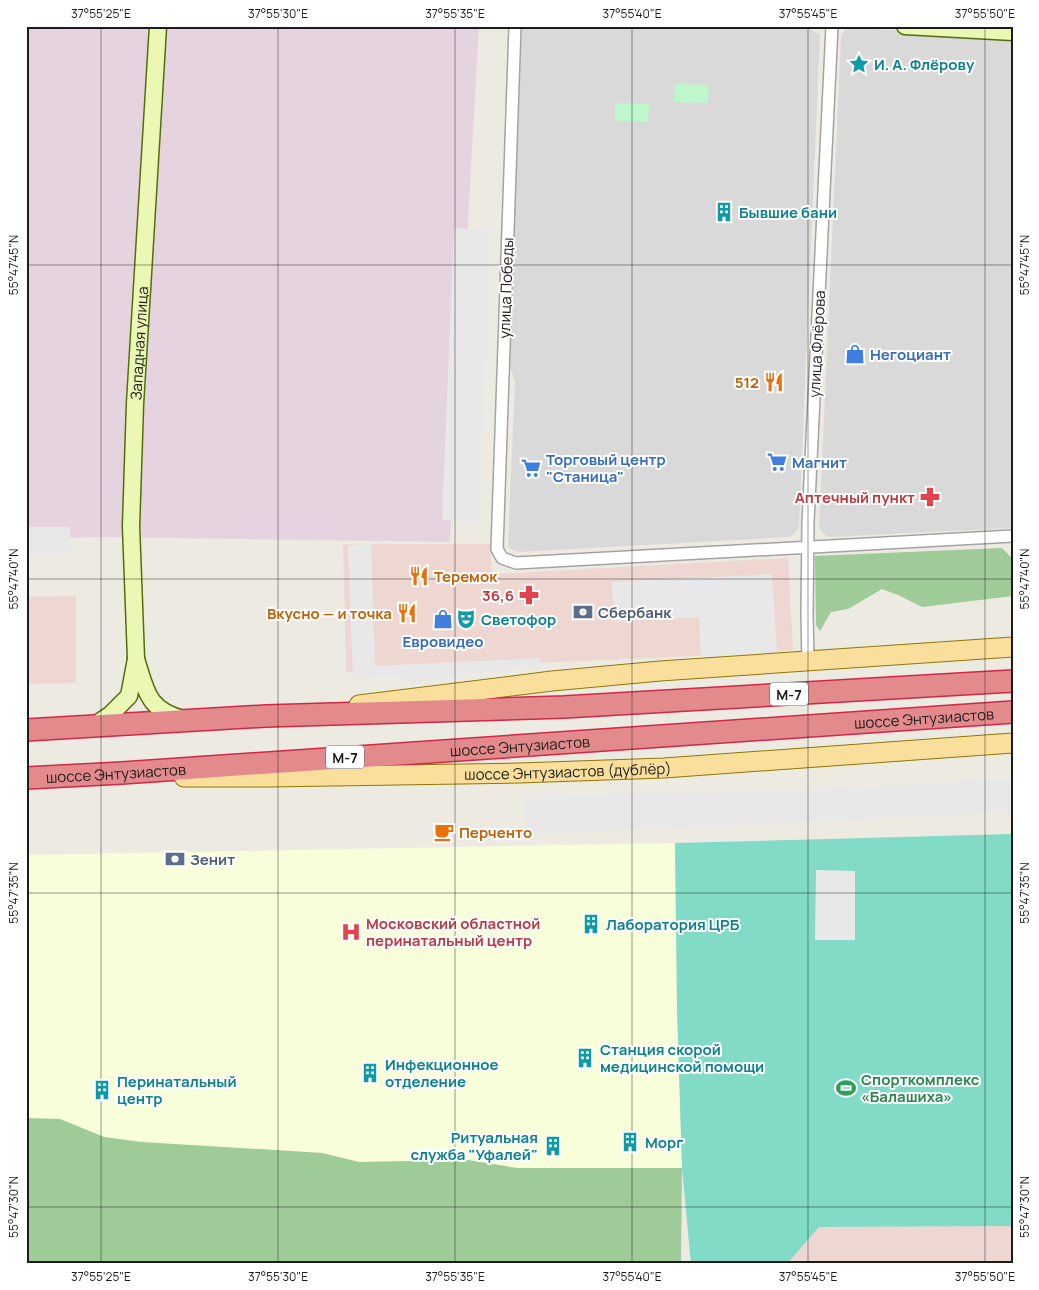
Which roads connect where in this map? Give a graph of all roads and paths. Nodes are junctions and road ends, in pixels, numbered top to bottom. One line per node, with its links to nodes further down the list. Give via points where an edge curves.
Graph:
1 (158, 26): 10 (street, Западная улица, via 134,404 131,526)
2 (515, 26): 8 (street, улица Победы, via 497,549 502,558 516,563)
3 (832, 26): 8 (street, улица Флёрова)
4 (905, 26): 5 (street)
5 (987, 29): 6 (street)
6 (1013, 32)
7 (1013, 536): 8 (street)
8 (808, 547): 11 (street, улица Флёрова)
9 (1013, 646): 11 (main road)
10 (136, 659): 15 (street, Западная улица, via 151,702 170,716); 16 (street, Западная улица, via 129,696)
11 (808, 662): 14 (main road, via 552,681)
12 (1013, 681): 14 (highway, шоссе Энтузиастов / М-7, via 564,707)
13 (1013, 712): 19 (highway, шоссе Энтузиастов / М-7)
14 (266, 716): 15 (highway, шоссе Энтузиастов / М-7)
15 (189, 721): 16 (highway, шоссе Энтузиастов / М-7)
16 (92, 727): 17 (highway, шоссе Энтузиастов / М-7)
17 (26, 730)
18 (1013, 743): 19 (main road, шоссе Энтузиастов (дублёр), via 723,764 519,773 192,778)
19 (122, 773): 20 (highway, шоссе Энтузиастов / М-7)
20 (26, 778)

